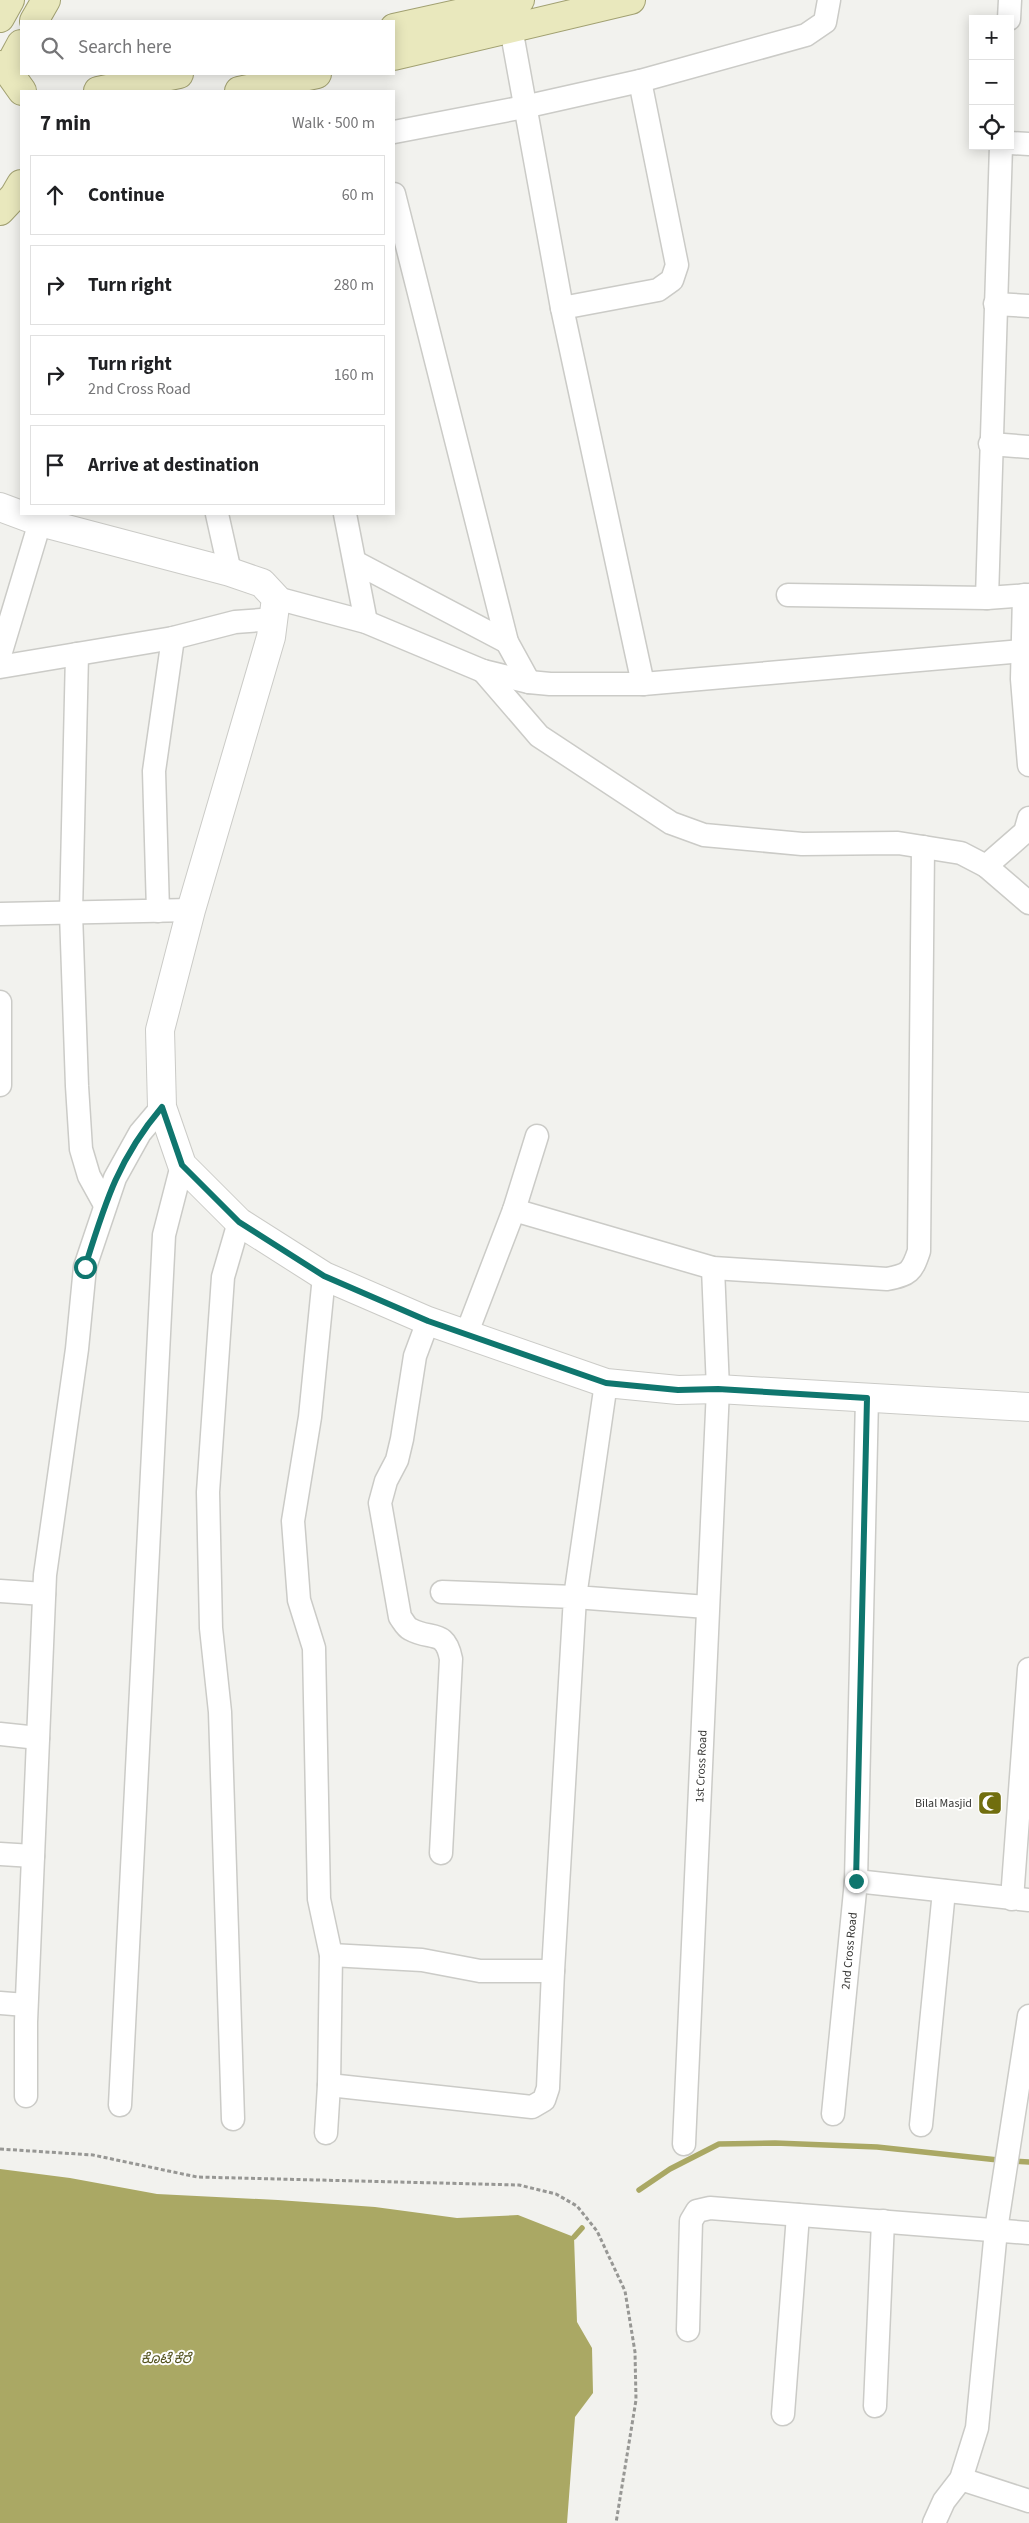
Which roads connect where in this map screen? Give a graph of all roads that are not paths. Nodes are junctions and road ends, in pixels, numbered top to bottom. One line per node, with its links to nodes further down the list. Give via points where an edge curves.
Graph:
1 (10, 0): 8 (main road)
2 (46, 0): 9 (main road)
3 (520, 0): 10 (main road)
4 (632, 0): 11 (main road)
5 (829, 0): 17 (street, via 825,22 806,35)
6 (1010, 0): 7 (street)
7 (1009, 15)
8 (0, 18)
9 (35, 20)
10 (395, 28)
11 (511, 28): 13 (main road); 20 (street)
12 (20, 47): 14 (main road)
13 (395, 56)
14 (10, 75)
15 (174, 75): 18 (main road)
16 (313, 75): 19 (main road)
17 (640, 81): 20 (street); 30 (street, via 677,265 672,280 658,290)
18 (103, 90)
19 (255, 90)
20 (524, 107): 21 (street); 30 (street)
21 (395, 132)
22 (1014, 143): 23 (street)
23 (1029, 144)
24 (1001, 150): 28 (street)
25 (20, 186): 27 (main road)
26 (395, 198): 47 (street)
27 (0, 211)
28 (995, 304): 29 (street); 31 (street)
29 (1029, 306)
30 (562, 308): 54 (street)
31 (990, 444): 32 (street); 43 (street)
32 (1029, 447)
33 (0, 507): 34 (street)
34 (20, 514)
35 (21, 515): 38 (street)
36 (217, 515): 40 (street)
37 (345, 515): 39 (street)
38 (40, 522): 40 (street); 50 (street)
39 (355, 562): 45 (street); 47 (street)
40 (230, 572): 44 (street, via 262,583)
41 (788, 595): 43 (street)
42 (1027, 595): 43 (street); 48 (street)
43 (987, 598)
44 (275, 608): 45 (street); 46 (street); 60 (street)
45 (366, 622): 52 (street)
46 (173, 638): 49 (street); 61 (street, via 154,771)
47 (507, 642): 53 (street)
48 (1022, 651): 54 (street); 55 (street)
49 (78, 654): 51 (street); 62 (street)
50 (0, 655)
51 (0, 667)
52 (482, 671): 53 (street); 57 (street, via 539,736 685,830 704,835 802,844 898,843)
53 (529, 682): 54 (street)
54 (643, 684)
55 (1029, 766)
56 (1029, 818): 58 (street, via 1025,832)
57 (923, 846): 58 (street, via 961,853); 72 (street, via 919,1251 914,1267 904,1276 888,1279)
58 (986, 866): 59 (street)
59 (1029, 903)
60 (191, 910): 61 (street); 66 (street, via 160,1030)
61 (158, 911): 62 (street)
62 (71, 913): 63 (street); 69 (street, via 81,1149 89,1176)
63 (0, 914)
64 (0, 1002): 65 (street)
65 (0, 1085)
66 (162, 1107): 68 (street); 69 (street, via 140,1133 115,1178)
67 (537, 1136): 70 (street)
68 (182, 1165): 71 (street); 101 (street, via 164,1235)
69 (105, 1205): 82 (street, via 85,1267)
70 (514, 1210): 72 (street); 75 (street)
71 (239, 1222): 73 (street); 103 (street, via 223,1277 208,1492 211,1628 220,1712)
72 (713, 1268): 77 (street, 1st Cross Road)
73 (324, 1276): 74 (street); 94 (street, via 310,1417 293,1521 299,1600 314,1648 320,1899)
74 (428, 1321): 75 (street); 88 (street, via 415,1356 398,1453 380,1503 400,1617 410,1629 440,1637 448,1647 451,1659)
75 (466, 1335): 76 (street)
76 (606, 1383): 77 (street, via 678,1390); 83 (street)
77 (718, 1389): 78 (street); 84 (street, 1st Cross Road)
78 (867, 1398): 79 (street); 91 (street, 2nd Cross Road)
79 (1029, 1407)
80 (0, 1591): 82 (street)
81 (442, 1592): 83 (street)
82 (44, 1594): 87 (street)
83 (575, 1598): 84 (street); 95 (street)
84 (707, 1607): 106 (street, 1st Cross Road)
85 (1029, 1669): 93 (street)
86 (0, 1734): 87 (street)
87 (38, 1738): 90 (street)
88 (441, 1853)
89 (0, 1854): 90 (street)
90 (33, 1856): 97 (street)
91 (856, 1881): 92 (street); 102 (street, 2nd Cross Road)
92 (944, 1891): 93 (street); 104 (street)
93 (1021, 1899)
94 (331, 1955): 95 (street, via 422,1960 480,1971); 99 (street)
95 (553, 1971): 99 (street, via 548,2088 544,2100 532,2106)
96 (0, 2003): 97 (street)
97 (26, 2005): 100 (street)
98 (1029, 2016): 109 (street)
99 (329, 2085): 105 (street)
100 (26, 2096)
101 (120, 2106)
102 (833, 2114)
103 (233, 2119)
104 (921, 2125)
105 (326, 2133)
106 (684, 2144)
107 (798, 2215): 108 (street); 111 (street, via 710,2208 696,2211 691,2221); 113 (street)
108 (882, 2221): 109 (street); 112 (street)
109 (996, 2230): 110 (street); 114 (street, via 977,2428)
110 (1029, 2233)
111 (688, 2330)
112 (875, 2406)
113 (783, 2414)
114 (961, 2479): 115 (street); 116 (street, via 944,2501)
115 (1029, 2501)
116 (934, 2523)

